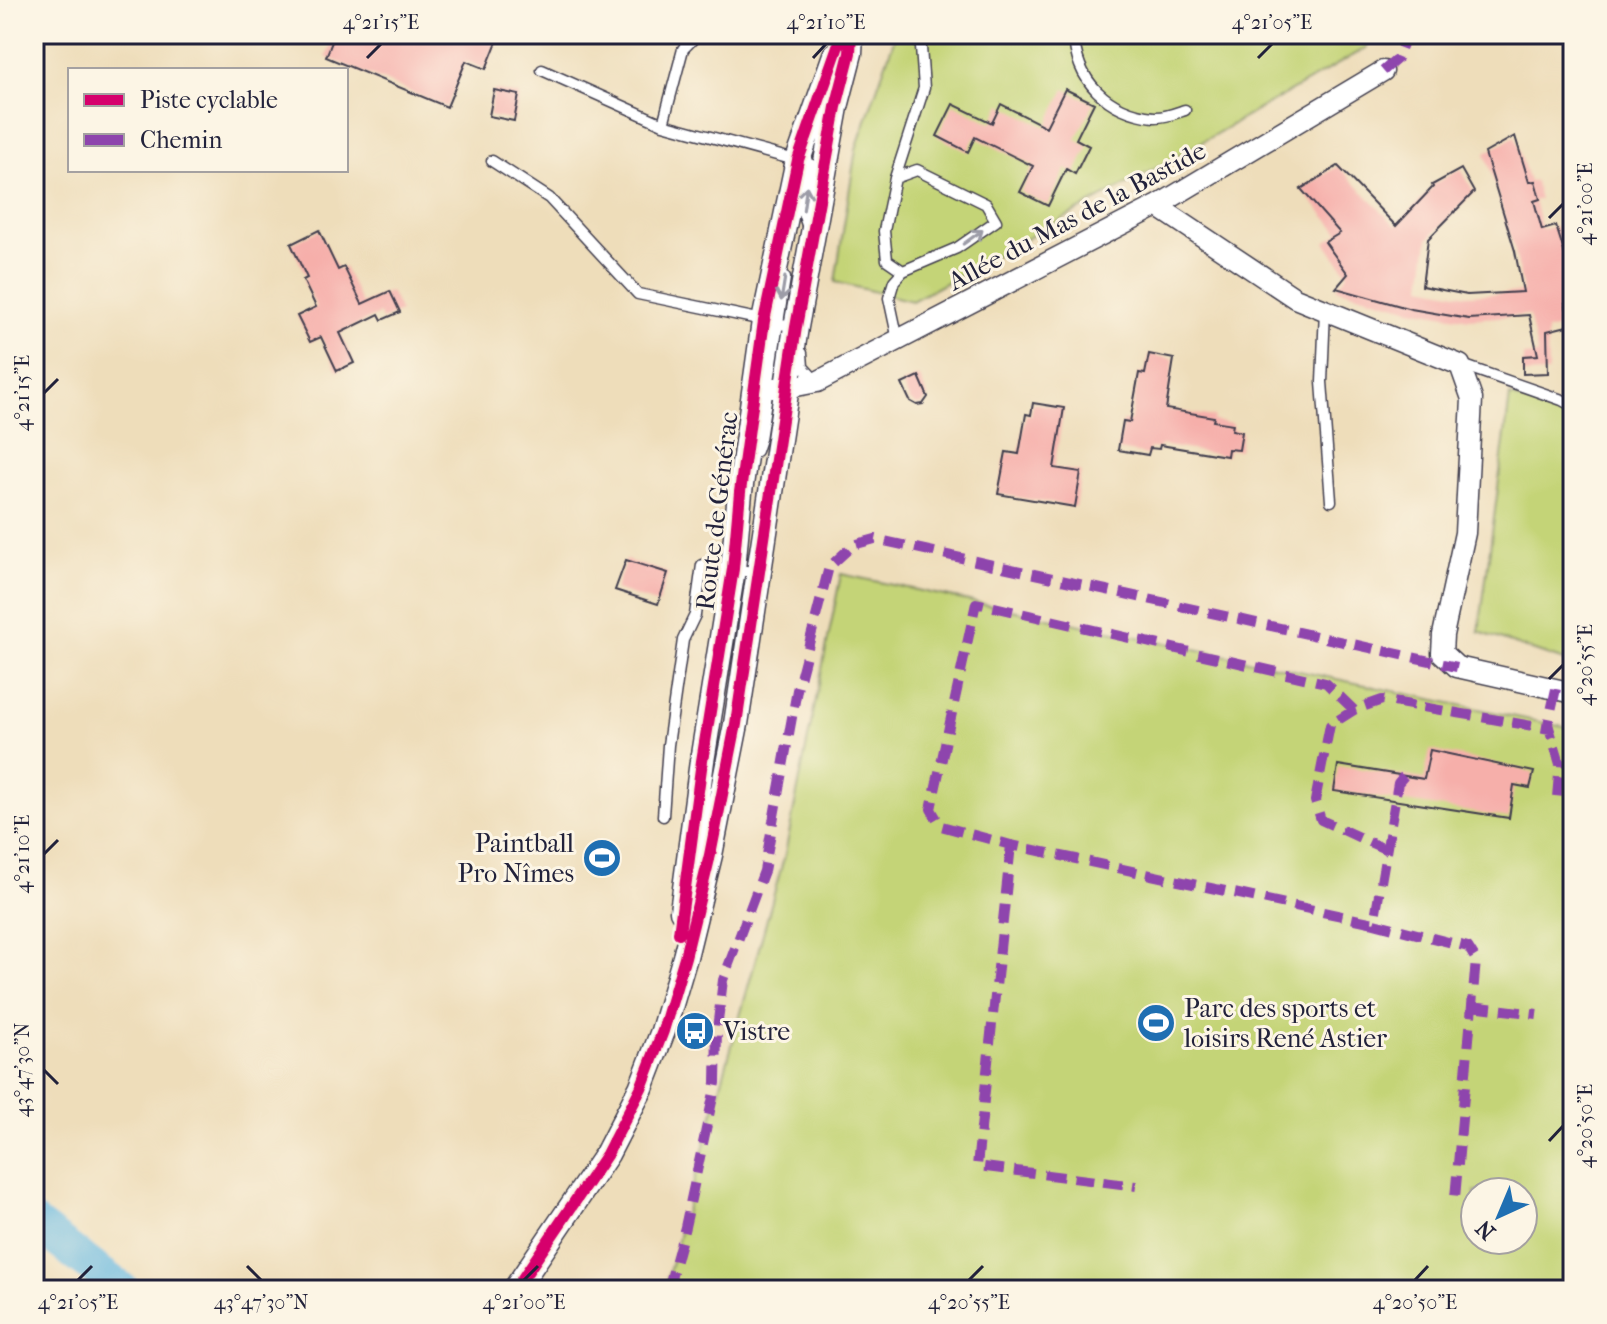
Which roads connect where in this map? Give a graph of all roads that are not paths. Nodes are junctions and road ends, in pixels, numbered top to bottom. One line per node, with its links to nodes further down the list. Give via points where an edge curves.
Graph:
1 (698, 34): 9 (lane, via 683,49)
2 (850, 34): 7 (street, Route de Générac); 10 (street, Route de Générac, via 838,46)
3 (920, 34): 12 (lane, via 924,88)
4 (1074, 34): 8 (lane, via 1082,75 1105,99 1157,118)
5 (542, 70): 9 (lane)
6 (1383, 71): 13 (street, Allée du Mas de la Bastide)
7 (836, 107): 14 (street, Route de Générac); 20 (lane, via 800,339 803,367)
8 (1185, 110)
9 (663, 124): 10 (lane)
10 (798, 160): 14 (lane, one-way to 10, via 803,213 810,164); 17 (street, Route de Générac, one-way to 17, via 787,213)
11 (492, 161): 17 (lane, via 549,198 638,294)
12 (895, 178): 15 (lane, via 884,231 887,260); 15 (lane, one-way to 12, via 957,248 996,221 986,204 917,170)
13 (1157, 206): 16 (street, via 1295,298); 18 (street, Allée du Mas de la Bastide)
14 (812, 242): 17 (street, Route de Générac)
15 (903, 271): 18 (lane, via 889,298)
16 (1325, 310): 19 (street); 24 (lane, via 1322,382)
17 (779, 324): 21 (street, Route de Générac); 23 (street, Route de Générac)
18 (898, 340): 20 (street, Allée du Mas de la Bastide)
19 (1460, 365): 22 (lane); 26 (street, via 1472,399 1465,533 1442,653 1457,667)
20 (817, 382): 21 (street, Allée du Mas de la Bastide)
21 (777, 388): 23 (lane); 25 (street, Route de Générac)
22 (1573, 406)
23 (740, 492): 25 (street, Route de Générac)
24 (1331, 501)
25 (748, 571): 27 (lane, via 702,565 695,615 683,640); 28 (street, Route de Générac, via 702,761); 28 (street, Route de Générac, via 744,673 710,855)
26 (1573, 693)
27 (663, 816)
28 (670, 1005): 29 (street, Route de Générac, via 641,1088 607,1154)
29 (515, 1290)

